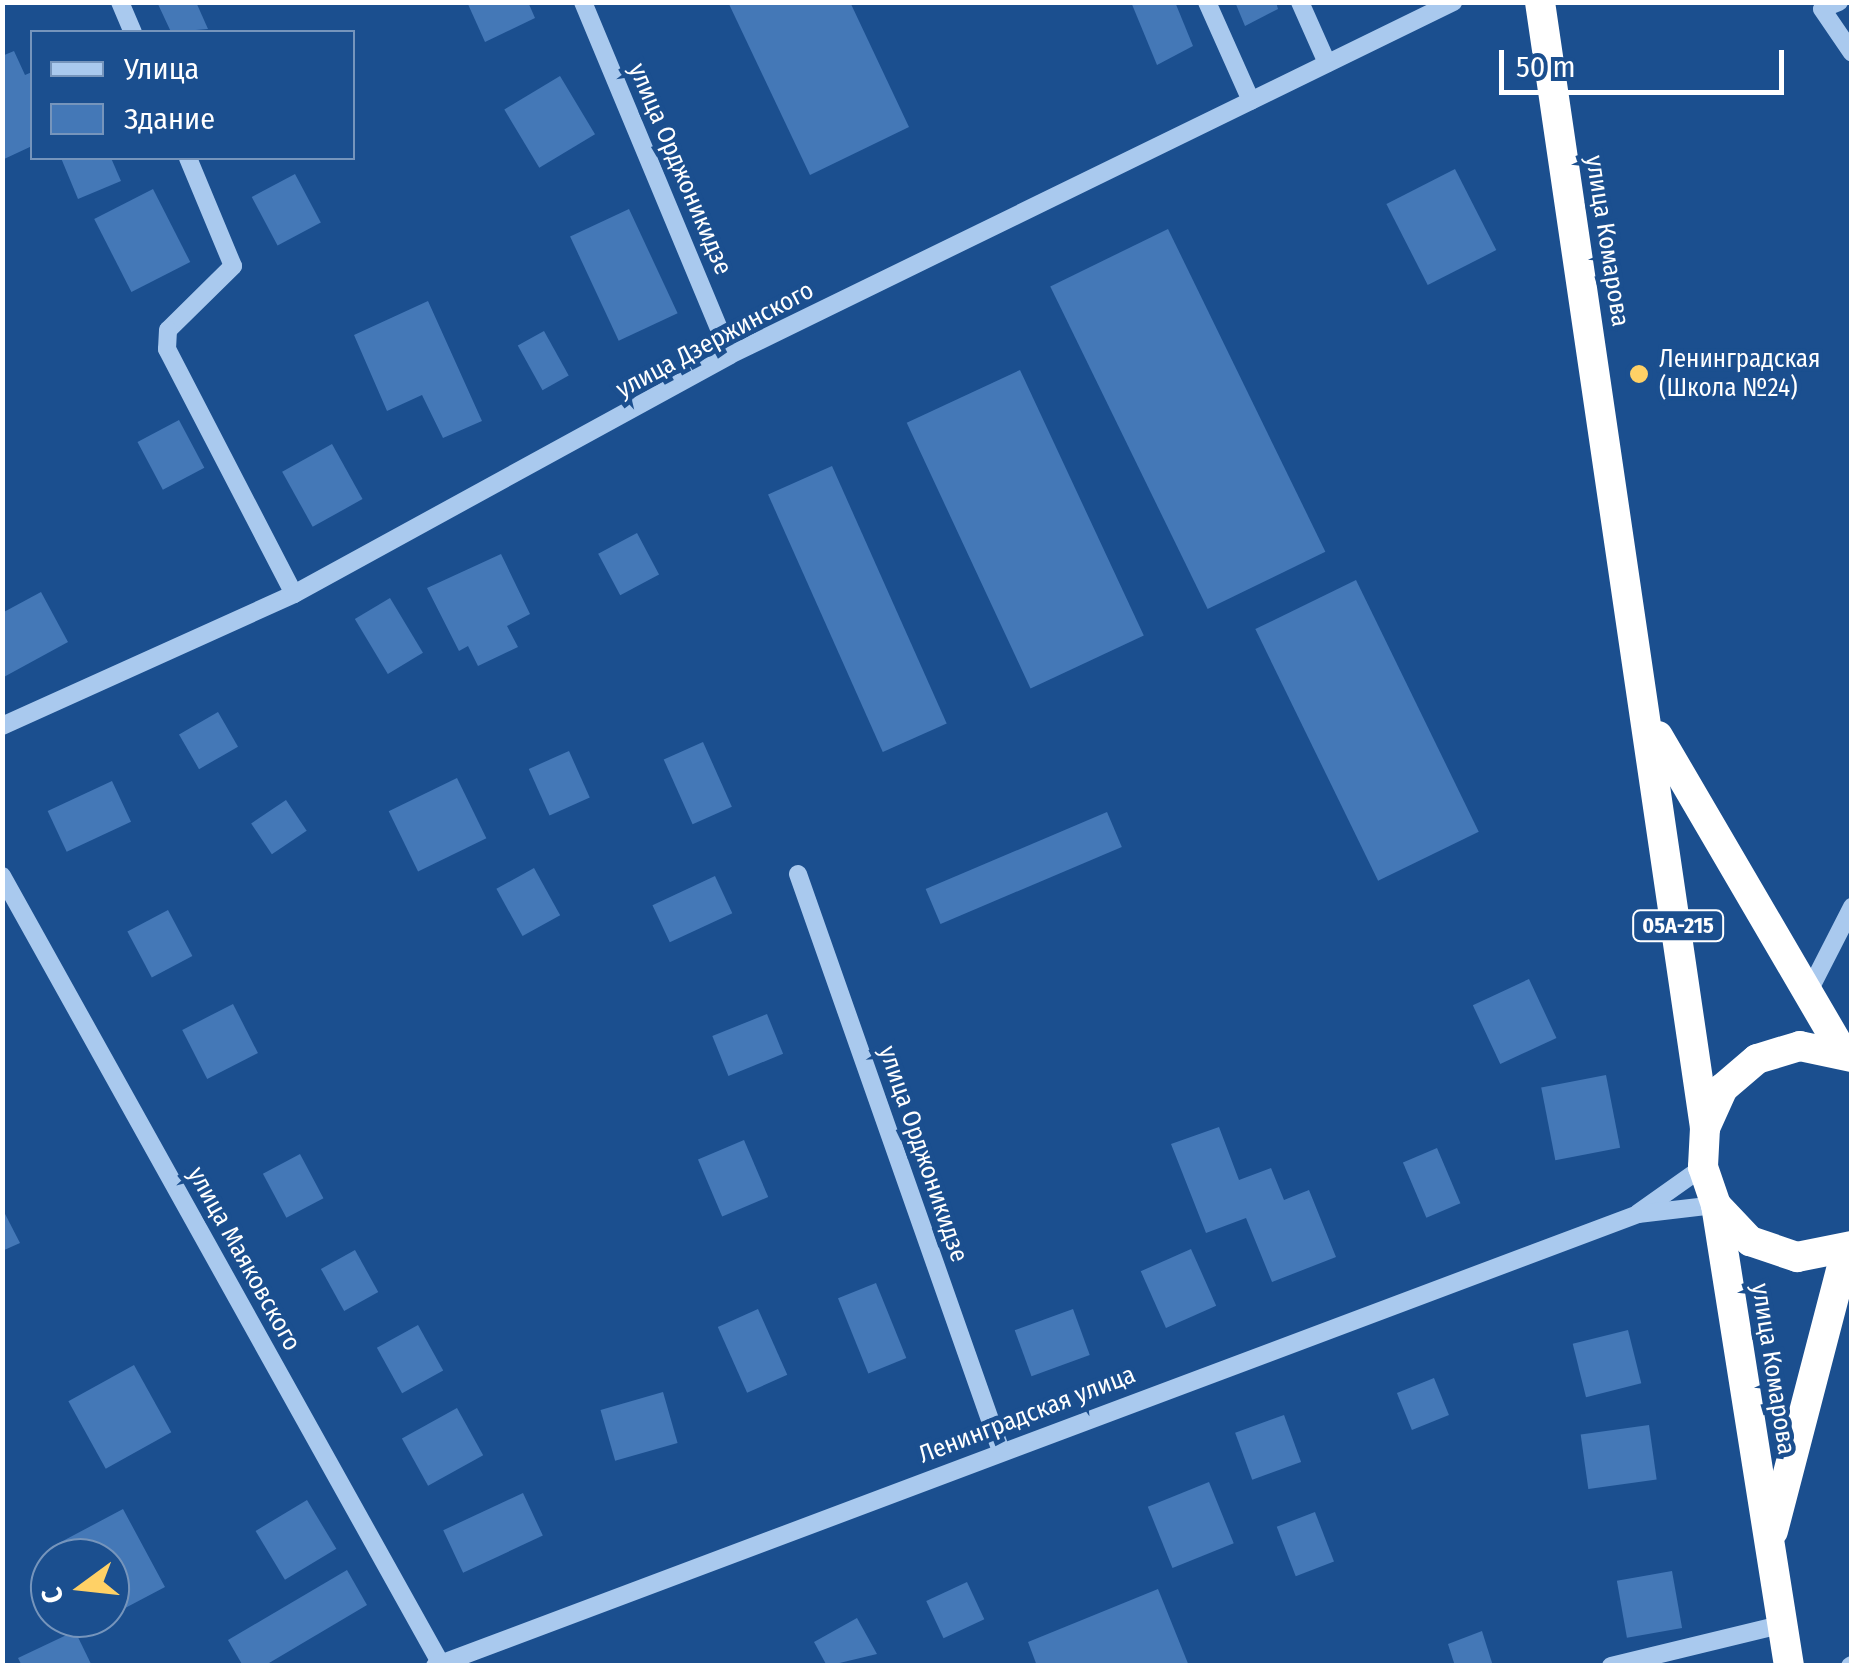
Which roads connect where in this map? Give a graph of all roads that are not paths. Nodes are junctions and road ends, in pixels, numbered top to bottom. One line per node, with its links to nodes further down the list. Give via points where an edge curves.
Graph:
1 (120, 2): 9 (street)
2 (584, 2): 14 (street, улица Орджоникидзе)
3 (1207, 2): 12 (street)
4 (1300, 2): 11 (street)
5 (1453, 2): 8 (street, улица Дзержинского)
6 (1540, 2): 16 (highway, улица Комарова / 05А-215)
7 (1826, 5): 10 (street)
8 (1426, 8): 11 (street, улица Дзержинского)
9 (133, 30)
10 (1852, 53)
11 (1327, 63): 12 (street, улица Дзержинского)
12 (1250, 100): 14 (street, улица Дзержинского)
13 (189, 160): 15 (street, via 232,266 168,330 167,349)
14 (730, 355): 15 (street, улица Дзержинского)
15 (294, 594): 17 (street, улица Дзержинского)
16 (1651, 725): 21 (highway, улица Комарова / 05А-215); 23 (highway, улица Комарова / 05А-215)
17 (2, 726)
18 (798, 874): 28 (street, улица Орджоникидзе)
19 (2, 876): 31 (street, улица Маяковского)
20 (1852, 908): 21 (street)
21 (1808, 993): 22 (highway, улица Комарова / 05А-215)
22 (1847, 1055): 23 (highway, via 1800,1046 1757,1059 1724,1088)
23 (1705, 1128): 24 (highway, 05А-215)
24 (1703, 1166): 25 (highway, 05А-215); 26 (street, Ленинградская улица)
25 (1716, 1205): 26 (street, Ленинградская улица); 27 (highway, via 1750,1241 1797,1257); 29 (highway, улица Комарова / 05А-215)
26 (1638, 1214): 28 (street, Ленинградская улица)
27 (1849, 1248): 29 (highway, улица Комарова / 05А-215)
28 (1000, 1451): 31 (street, Ленинградская улица)
29 (1770, 1543): 30 (highway, улица Комарова / 05А-215)
30 (1784, 1624): 32 (street); 33 (highway, улица Комарова / 05А-215)
31 (439, 1665)
32 (1611, 1666)
33 (1789, 1666)

